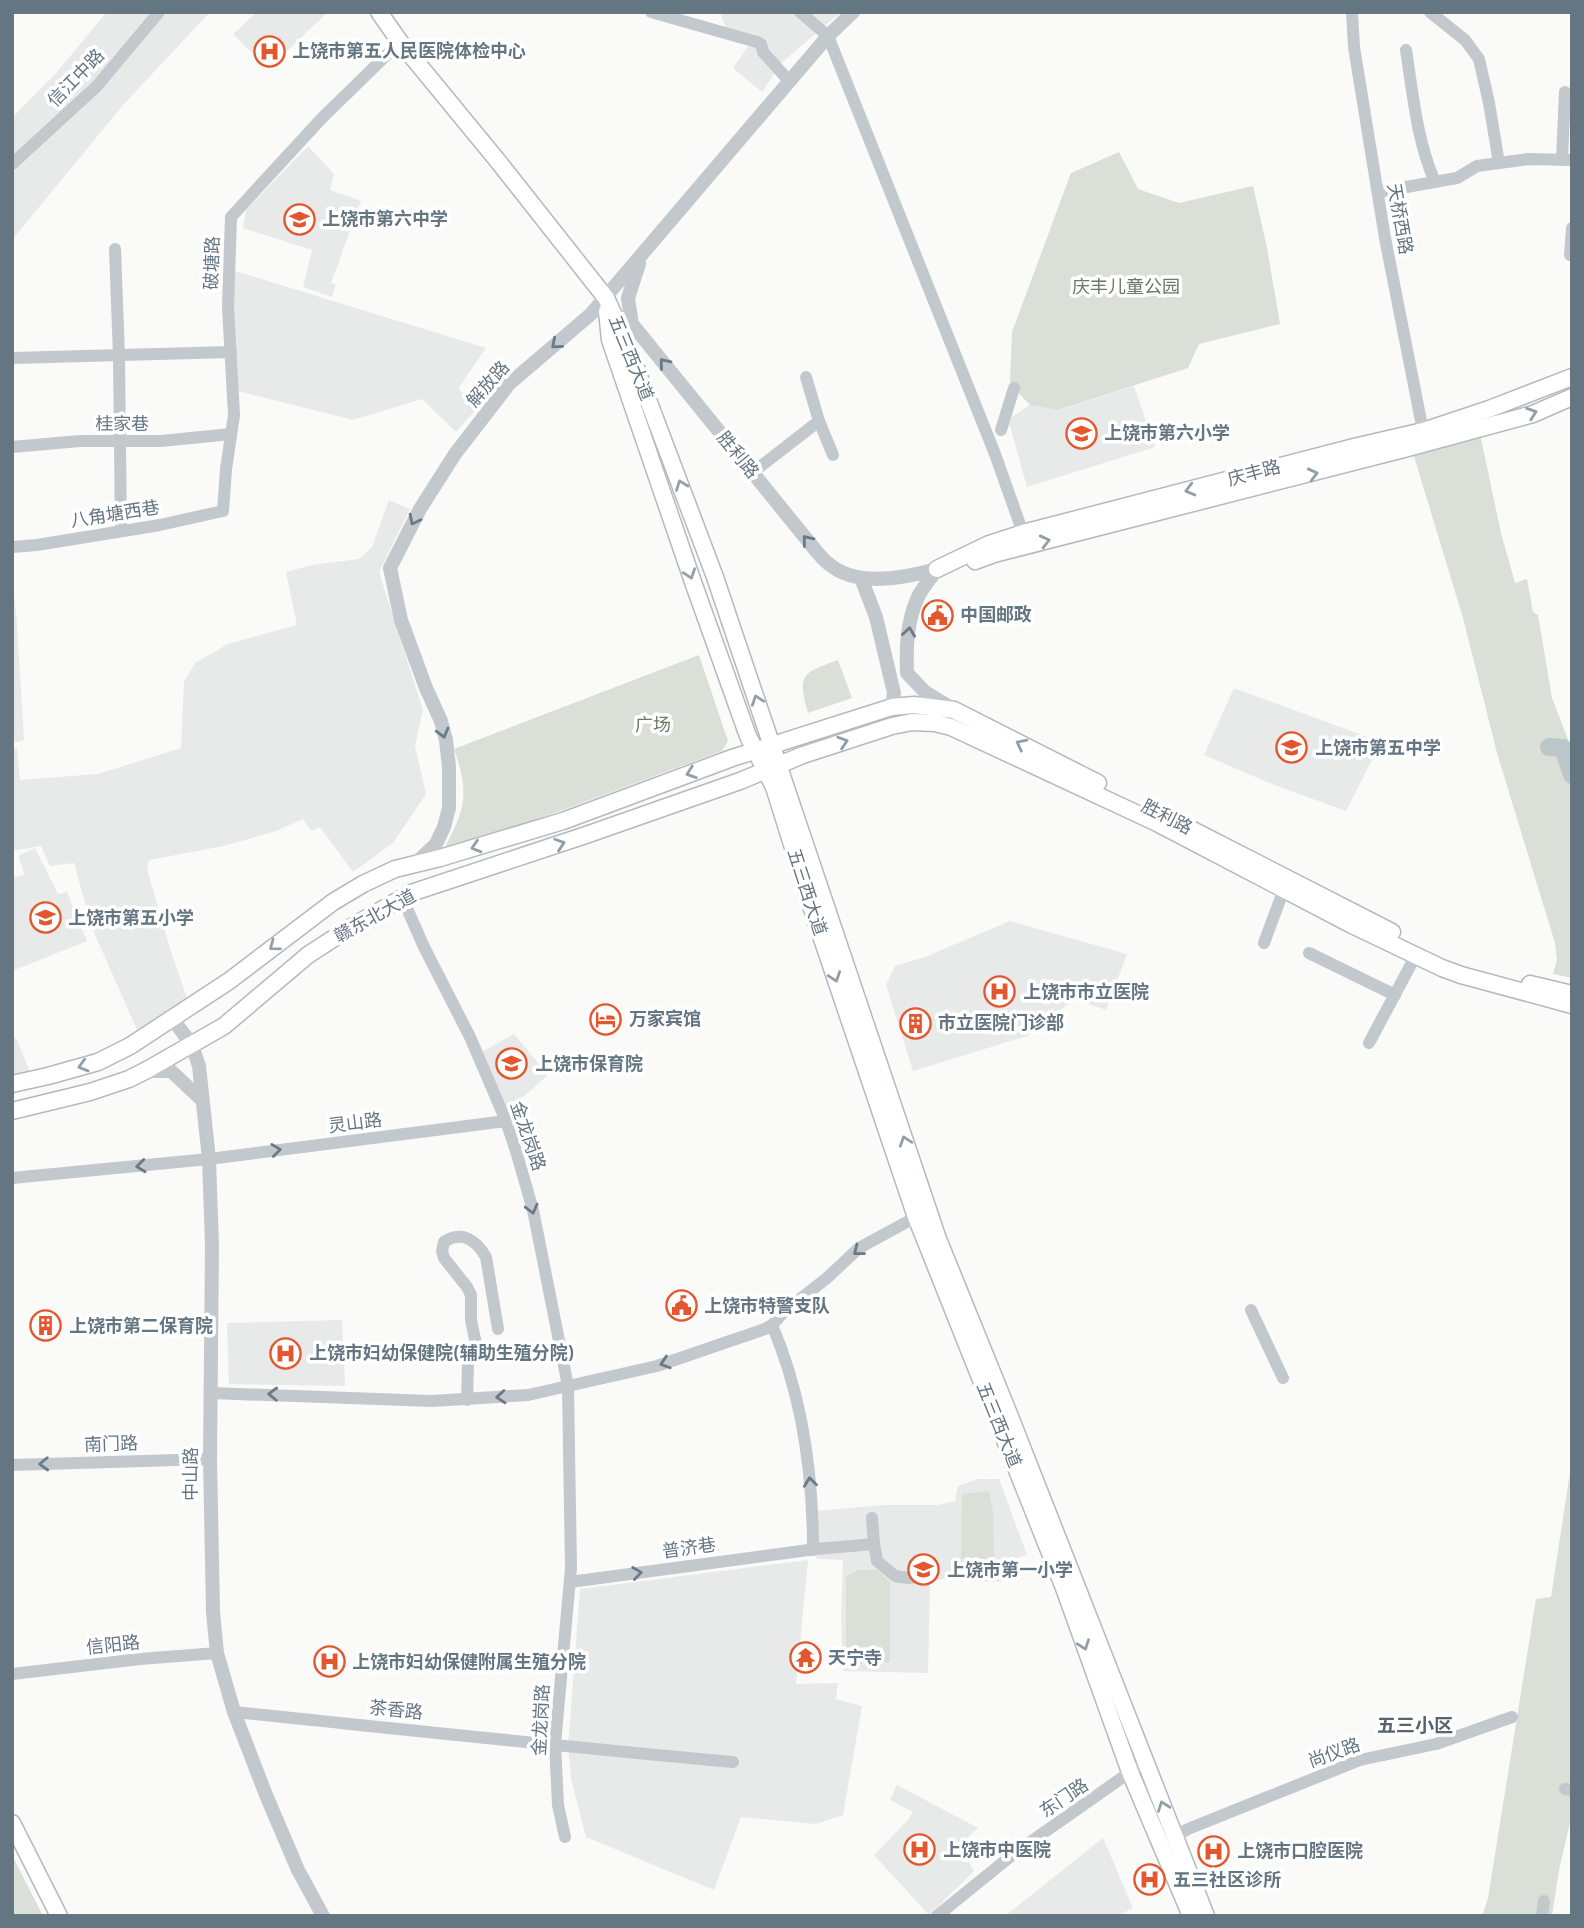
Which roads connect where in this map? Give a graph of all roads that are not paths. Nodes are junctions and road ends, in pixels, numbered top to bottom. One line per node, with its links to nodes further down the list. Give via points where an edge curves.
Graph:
1 (159, 12): 15 (street, 信江中路, via 97,86)
2 (379, 12): 9 (main road)
3 (651, 12): 11 (street, via 761,44)
4 (800, 12): 8 (street)
5 (853, 12): 8 (street, 解放路)
6 (1352, 12): 17 (street, 天桥西路)
7 (1430, 12): 14 (street, via 1465,40 1479,59)
8 (828, 36): 11 (street, 解放路); 40 (street)
9 (400, 42): 22 (main road); 23 (street, 破塘路, via 231,217)
10 (1406, 50): 16 (street, via 1418,123)
11 (790, 82): 20 (street, 解放路)
12 (1566, 92): 13 (street)
13 (1567, 160): 14 (street)
14 (1499, 163): 16 (street)
15 (12, 164)
16 (1435, 182): 17 (street)
17 (1378, 192): 32 (street, 天桥西路)
18 (1572, 228): 21 (street)
19 (115, 249): 24 (street)
20 (642, 255): 22 (street, 解放路); 37 (street, 胜利路, one-way to 20, via 632,324 628,298)
21 (1570, 256)
22 (606, 298): 46 (main road, 五三西大道, one-way to 22, via 715,578); 47 (main road, 五三西大道, one-way to 47, via 610,340); 49 (street, 解放路, one-way to 49, via 509,384 455,454 390,568 401,620 443,730 449,767 444,827 436,844)
23 (231, 352): 24 (street); 33 (street, 破塘路)
24 (119, 356): 25 (street); 34 (street)
25 (12, 358)
26 (806, 377): 30 (street)
27 (1572, 377): 32 (main road, 庆丰路)
28 (1014, 388): 31 (street)
29 (1572, 397): 42 (main road, one-way to 29, via 1533,414)
30 (819, 421): 36 (street); 37 (street)
31 (1001, 430)
32 (1423, 431): 40 (main road, 庆丰路, one-way to 40)
33 (232, 434): 34 (street, 桂家巷, via 161,442); 38 (street, 破塘路)
34 (120, 441): 35 (street, 桂家巷); 39 (street)
35 (12, 447)
36 (833, 456)
37 (752, 473): 43 (street, 胜利路, one-way to 37, via 830,565)
38 (223, 511): 39 (street, 八角塘西巷)
39 (121, 531): 41 (street, 八角塘西巷)
40 (1023, 533): 42 (main road, 庆丰路, via 989,544)
41 (12, 547)
42 (935, 572): 43 (street, 胜利路); 45 (street, one-way to 42, via 907,674 910,620 919,595)
43 (861, 578): 44 (street, via 876,617 894,693)
44 (892, 707): 45 (main road, 胜利路); 46 (main road, 胜利路)
45 (954, 710): 55 (main road, 胜利路, one-way to 45, via 1456,965)
46 (773, 746): 47 (main road, 胜利路); 48 (main road, 五三西大道)
47 (756, 751): 48 (main road, 五三西大道); 49 (main road, 胜利路, one-way to 49, via 563,821)
48 (772, 767): 50 (main road, 胜利路, one-way to 50, via 892,726 935,723 966,733 1157,823); 51 (main road, 赣东北大道, one-way to 48); 70 (main road, 五三西大道, one-way to 70, via 774,787 815,918); 91 (main road, 五三西大道, one-way to 48, via 938,1239 806,850)
49 (416, 863): 58 (main road, 胜利路, one-way to 58, via 363,884 333,902)
50 (1284, 889): 52 (street); 54 (main road, 胜利路)
51 (406, 905): 60 (main road, 赣东北大道, via 348,929 224,1026); 67 (street, 金龙岗路)
52 (1264, 943)
53 (1309, 953): 56 (street)
54 (1416, 955): 56 (street); 57 (main road, 胜利路, via 1461,975)
55 (1572, 993)
56 (1395, 995): 59 (street)
57 (1572, 1005)
58 (172, 1018): 60 (street, 中山路); 61 (main road, 胜利路)
59 (1369, 1043)
60 (192, 1045): 62 (main road, 赣东北大道); 65 (street, 中山路)
61 (118, 1052): 63 (main road, via 132,1063); 64 (main road, 胜利路, one-way to 64, via 98,1062)
62 (145, 1071): 63 (main road, 赣东北大道); 65 (street, via 171,1071)
63 (129, 1079): 66 (main road, 赣东北大道)
64 (12, 1084)
65 (202, 1100): 68 (street, 中山路)
66 (12, 1111)
67 (506, 1121): 68 (street, 灵山路, one-way to 67); 75 (street, 金龙岗路, one-way to 75, via 533,1210)
68 (209, 1159): 69 (street, 灵山路, one-way to 69); 76 (street, 中山路)
69 (12, 1178)
70 (916, 1217): 72 (street, one-way to 72, via 859,1248); 92 (main road, 五三西大道, one-way to 92, via 1064,1588)
71 (1251, 1310): 74 (street)
72 (772, 1325): 75 (street, one-way to 75, via 657,1366); 82 (street, one-way to 72, via 810,1481 798,1408 790,1370)
73 (498, 1329): 77 (street, via 486,1257 467,1237 450,1238 444,1242 443,1258 471,1295 476,1344 468,1364)
74 (1283, 1378)
75 (568, 1386): 77 (street, one-way to 77); 84 (street, 金龙岗路)
76 (211, 1393): 77 (street, one-way to 76); 78 (street, 中山路)
77 (467, 1400)
78 (210, 1459): 79 (street, 南门路, one-way to 79); 85 (street, 中山路)
79 (12, 1465)
80 (872, 1518): 81 (street)
81 (874, 1544): 82 (street, 普济巷); 83 (street, via 877,1562 895,1576)
82 (813, 1550): 84 (street, 普济巷, one-way to 82)
83 (930, 1576)
84 (570, 1582): 89 (street, 金龙岗路)
85 (217, 1653): 86 (street, 信阳路); 87 (street, 中山路)
86 (12, 1674)
87 (234, 1712): 89 (street, 茶香路); 100 (street, 中山路, via 298,1870)
88 (1512, 1717): 95 (street, 尚仪路, via 1436,1744 1360,1760)
89 (555, 1744): 90 (street, 茶香路); 94 (street, 金龙岗路, via 558,1805)
90 (733, 1762)
91 (1146, 1763): 92 (street, 东门路); 95 (main road, 五三西大道, one-way to 91)
92 (1130, 1772): 101 (street, 东门路, via 1016,1852); 102 (main road, 五三西大道)
93 (12, 1823): 99 (main road)
94 (565, 1837)
95 (1174, 1837): 103 (main road, 五三西大道)
96 (12, 1840): 98 (main road)
97 (1544, 1901): 104 (street)
98 (50, 1916)
99 (59, 1916)
100 (323, 1916)
101 (937, 1916)
102 (1191, 1916)
103 (1206, 1916)
104 (1542, 1916)

